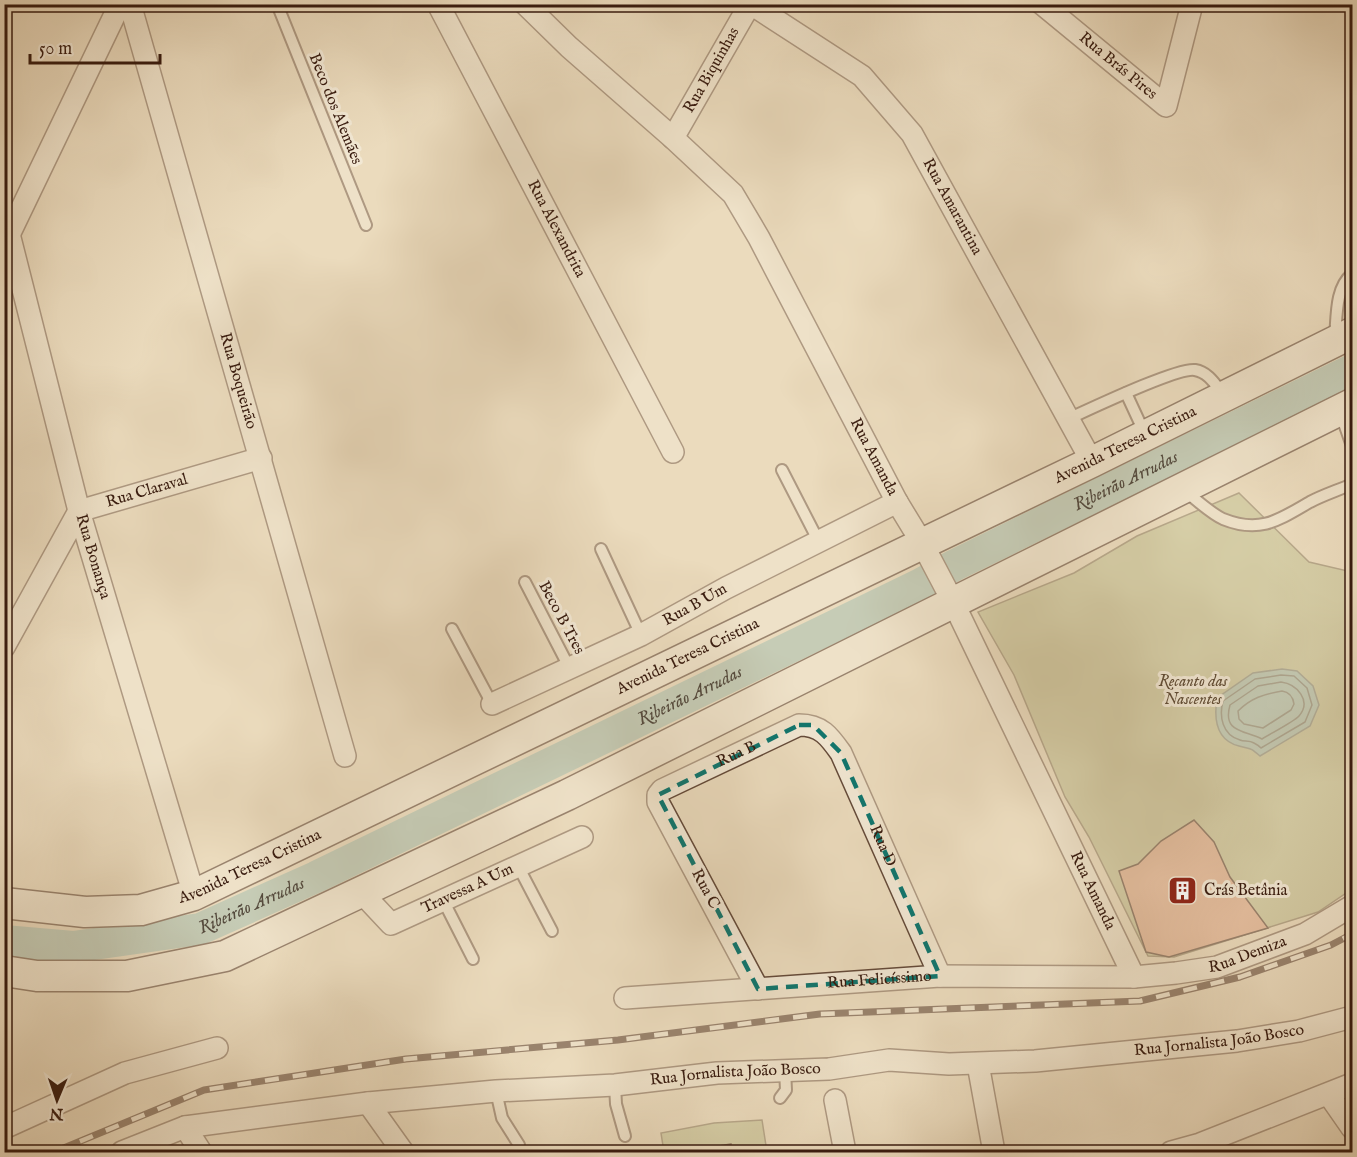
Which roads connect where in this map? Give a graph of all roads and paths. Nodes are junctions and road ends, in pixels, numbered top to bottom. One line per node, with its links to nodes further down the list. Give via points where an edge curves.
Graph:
1 (120, 4): 11 (street)
2 (130, 4): 21 (street, Rua Boqueirão)
3 (277, 4): 10 (lane, Beco dos Alemães)
4 (438, 4): 20 (street, Rua Alexandrita)
5 (525, 4): 9 (street, Rua Amanda)
6 (751, 4): 9 (street, Rua Biquinhas); 17 (street, Rua Amarantina, via 862,75 912,134)
7 (1042, 4): 8 (street, Rua Brás Pires, via 1166,106)
8 (1192, 4)
9 (674, 138): 26 (street, Rua Amanda, via 733,194)
10 (366, 225)
11 (6, 230): 27 (street, Rua Bonança)
12 (1353, 274): 13 (lane, via 1346,279 1339,295)
13 (1343, 337): 15 (main road, Avenida Teresa Cristina)
14 (1126, 393): 15 (lane, via 1194,369 1206,373); 17 (lane); 18 (lane)
15 (1225, 396): 18 (main road, Avenida Teresa Cristina)
16 (1346, 408): 19 (lane); 25 (main road)
17 (1068, 418): 22 (street, Rua Amarantina)
18 (1146, 436): 22 (main road, Avenida Teresa Cristina)
19 (1353, 446)
20 (673, 452)
21 (261, 459): 27 (street, Rua Claraval); 39 (street, Rua Boqueirão)
22 (1092, 462): 30 (main road, Avenida Teresa Cristina)
23 (782, 470): 28 (lane)
24 (1353, 484): 25 (lane, via 1281,520 1257,525 1221,518)
25 (1182, 489): 32 (main road)
26 (897, 502): 28 (street, Rua B Um); 30 (street, Rua Amanda)
27 (79, 511): 35 (street); 44 (street, Rua Bonança)
28 (819, 542): 34 (street, Rua B Um)
29 (601, 549): 34 (lane)
30 (925, 550): 32 (street, Rua Amanda); 44 (main road, Avenida Teresa Cristina)
31 (525, 582): 36 (lane, Beco B Tres)
32 (949, 595): 43 (main road, via 587,786); 52 (street, Rua Amanda)
33 (452, 629): 37 (lane)
34 (641, 635): 36 (street, Rua B Um)
35 (4, 647)
36 (570, 669): 37 (street, Rua B Um)
37 (492, 704)
38 (813, 725): 40 (street, Rua B, via 799,725); 51 (street, Rua D, via 830,737 842,753)
39 (345, 756)
40 (662, 790): 53 (street, Rua C, via 658,802)
41 (582, 837): 42 (street, Travessa A Um)
42 (518, 866): 45 (street, Travessa A Um); 48 (lane)
43 (361, 892): 45 (street, Travessa A Um, via 391,924); 50 (main road, via 225,956 127,976 37,976)
44 (194, 895): 46 (main road, Avenida Teresa Cristina, via 141,910 85,912)
45 (444, 900): 49 (lane)
46 (4, 903)
47 (1353, 906): 52 (street, Rua Demiza, via 1305,934 1217,967)
48 (552, 931)
49 (473, 959)
50 (4, 971)
51 (940, 976): 52 (street, Rua Felicíssimo); 53 (street, Rua Felicíssimo)
52 (1134, 977)
53 (758, 989): 54 (street, Rua Felicíssimo)
54 (625, 998)
55 (1353, 1017): 57 (street, Rua Jornalista João Bosco, via 1237,1041)
56 (217, 1048): 67 (street, via 125,1073)
57 (978, 1064): 58 (street, Rua Jornalista João Bosco, via 889,1060 829,1069); 76 (street)
58 (785, 1070): 60 (street, Rua Jornalista João Bosco); 63 (lane, via 786,1090)
59 (1353, 1084): 62 (street)
60 (615, 1085): 61 (street, Rua Jornalista João Bosco); 69 (lane)
61 (496, 1091): 65 (street, Rua Jornalista João Bosco); 70 (lane, via 502,1118)
62 (1329, 1095): 68 (street); 71 (street)
63 (780, 1098)
64 (835, 1100): 75 (street)
65 (368, 1103): 66 (street, Rua Jornalista João Bosco); 74 (street)
66 (185, 1126): 72 (street, Rua Jornalista João Bosco); 73 (street)
67 (4, 1128)
68 (1353, 1128)
69 (625, 1136)
70 (519, 1144)
71 (1225, 1144): 77 (street)
72 (122, 1152)
73 (201, 1152)
74 (403, 1152)
75 (845, 1152)
76 (994, 1152)
77 (1171, 1152)

